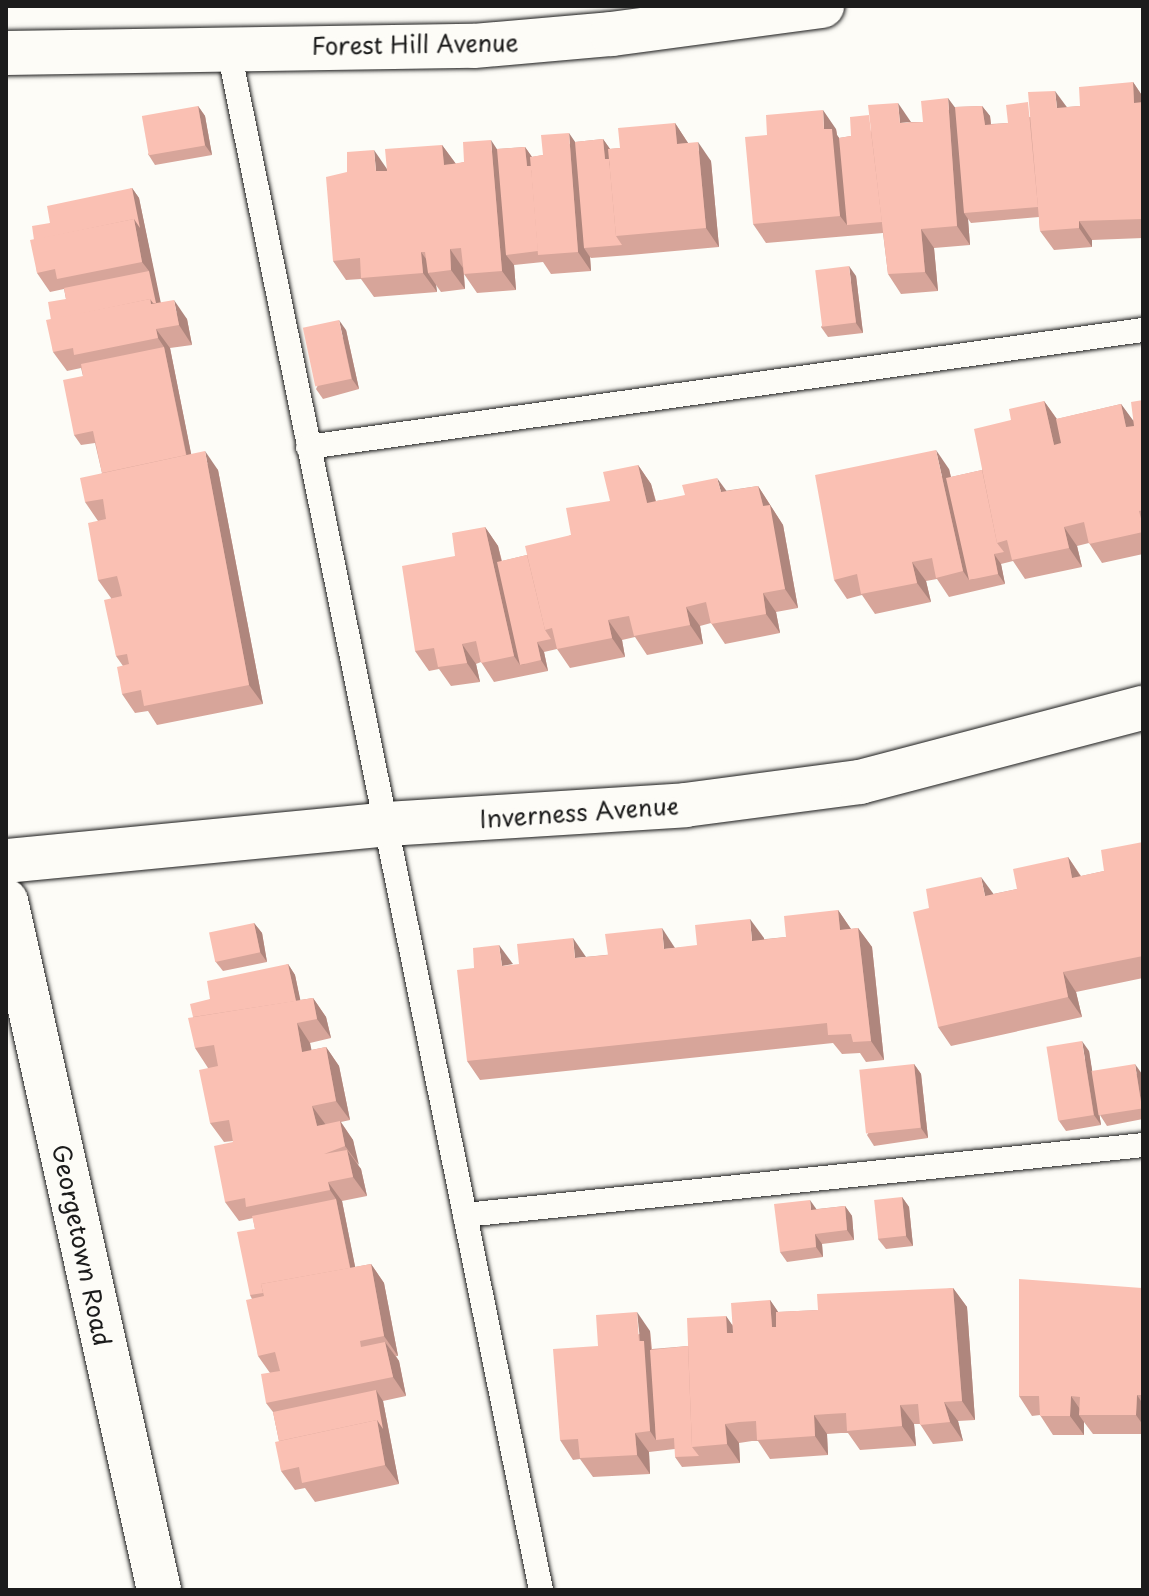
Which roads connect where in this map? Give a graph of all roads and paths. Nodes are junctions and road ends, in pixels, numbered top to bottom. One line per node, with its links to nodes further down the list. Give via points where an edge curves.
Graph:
1 (822, 6): 2 (street, Forest Hill Avenue, via 474,46)
2 (228, 46): 3 (street, Forest Hill Avenue); 5 (lane)
3 (6, 53)
4 (1143, 330): 5 (lane)
5 (308, 447): 7 (lane)
6 (1143, 708): 7 (street, Inverness Avenue, via 860,782 685,805)
7 (387, 824): 8 (street, Inverness Avenue); 11 (lane)
8 (6, 861)
9 (6, 901): 12 (street, Georgetown Road)
10 (1143, 1145): 11 (lane)
11 (465, 1215): 13 (lane)
12 (159, 1590)
13 (541, 1590)

